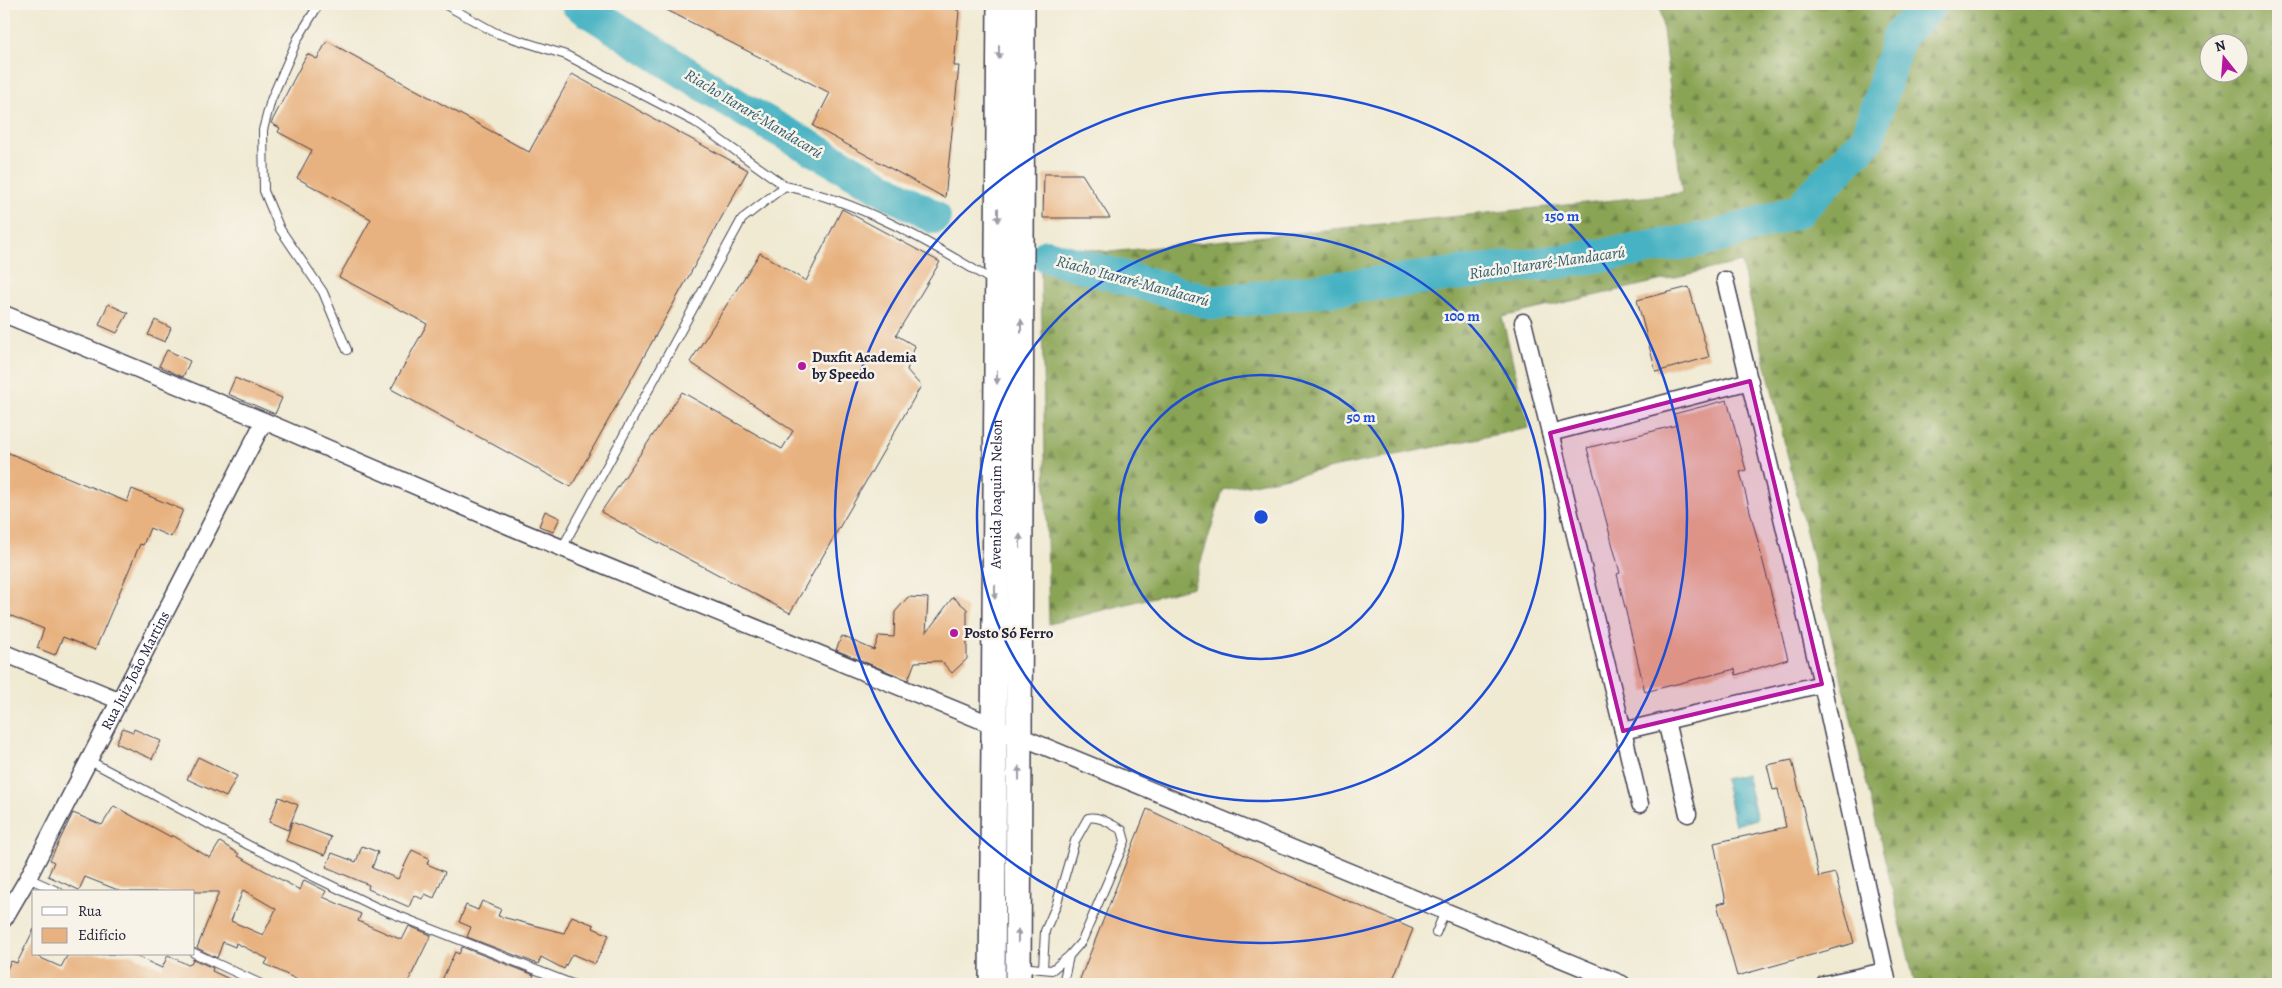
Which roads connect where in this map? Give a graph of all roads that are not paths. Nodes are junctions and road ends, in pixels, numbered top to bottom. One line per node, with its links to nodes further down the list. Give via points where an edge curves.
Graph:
1 (319, 4): 12 (lane, via 298,38 271,100 263,130 264,192 280,229 323,292)
2 (444, 4): 7 (lane, via 496,33 566,55 695,122)
3 (1000, 4): 5 (main road, Avenida Joaquim Nelson, one-way to 5)
4 (1022, 4): 5 (main road, Avenida Joaquim Nelson)
5 (1010, 88): 6 (main road, Avenida Joaquim Nelson)
6 (1010, 147): 9 (main road, Avenida Joaquim Nelson, one-way to 9); 23 (main road, Avenida Joaquim Nelson, one-way to 6)
7 (785, 186): 9 (lane, via 816,192 906,229); 16 (lane, via 742,219)
8 (1725, 280): 13 (street)
9 (998, 284): 21 (main road, Avenida Joaquim Nelson, one-way to 21)
10 (4, 314): 14 (street)
11 (1523, 322): 15 (street)
12 (347, 350)
13 (1750, 381): 15 (street); 18 (street)
14 (264, 422): 16 (street); 19 (street, Rua Juiz João Martins)
15 (1550, 433): 22 (street)
16 (562, 548): 21 (street)
17 (4, 653): 19 (street)
18 (1822, 684): 20 (street); 36 (street)
19 (118, 700): 24 (street, Rua Juiz João Martins)
20 (1666, 721): 22 (street); 26 (street)
21 (994, 724): 23 (street); 39 (main road, Avenida Joaquim Nelson)
22 (1623, 731): 25 (street)
23 (1019, 736): 29 (street); 35 (main road, Avenida Joaquim Nelson, one-way to 23)
24 (90, 760): 27 (street, Rua Juiz João Martins); 38 (lane, via 250,846 376,907)
25 (1640, 804)
26 (1688, 814)
27 (28, 878): 28 (lane); 30 (street, Rua Juiz João Martins)
28 (55, 890)
29 (1445, 911): 31 (lane); 41 (street)
30 (4, 919)
31 (1436, 933)
32 (195, 953): 37 (lane)
33 (1069, 956): 34 (lane, via 1052,970); 34 (lane, via 1082,941 1125,841 1122,830 1092,817 1088,818 1075,841 1056,906 1045,931); 40 (lane)
34 (1043, 969): 35 (lane)
35 (1018, 976)
36 (1886, 978): 42 (street)
37 (261, 984)
38 (572, 984)
39 (992, 984)
40 (1063, 984)
41 (1622, 984)
42 (1825, 984)

